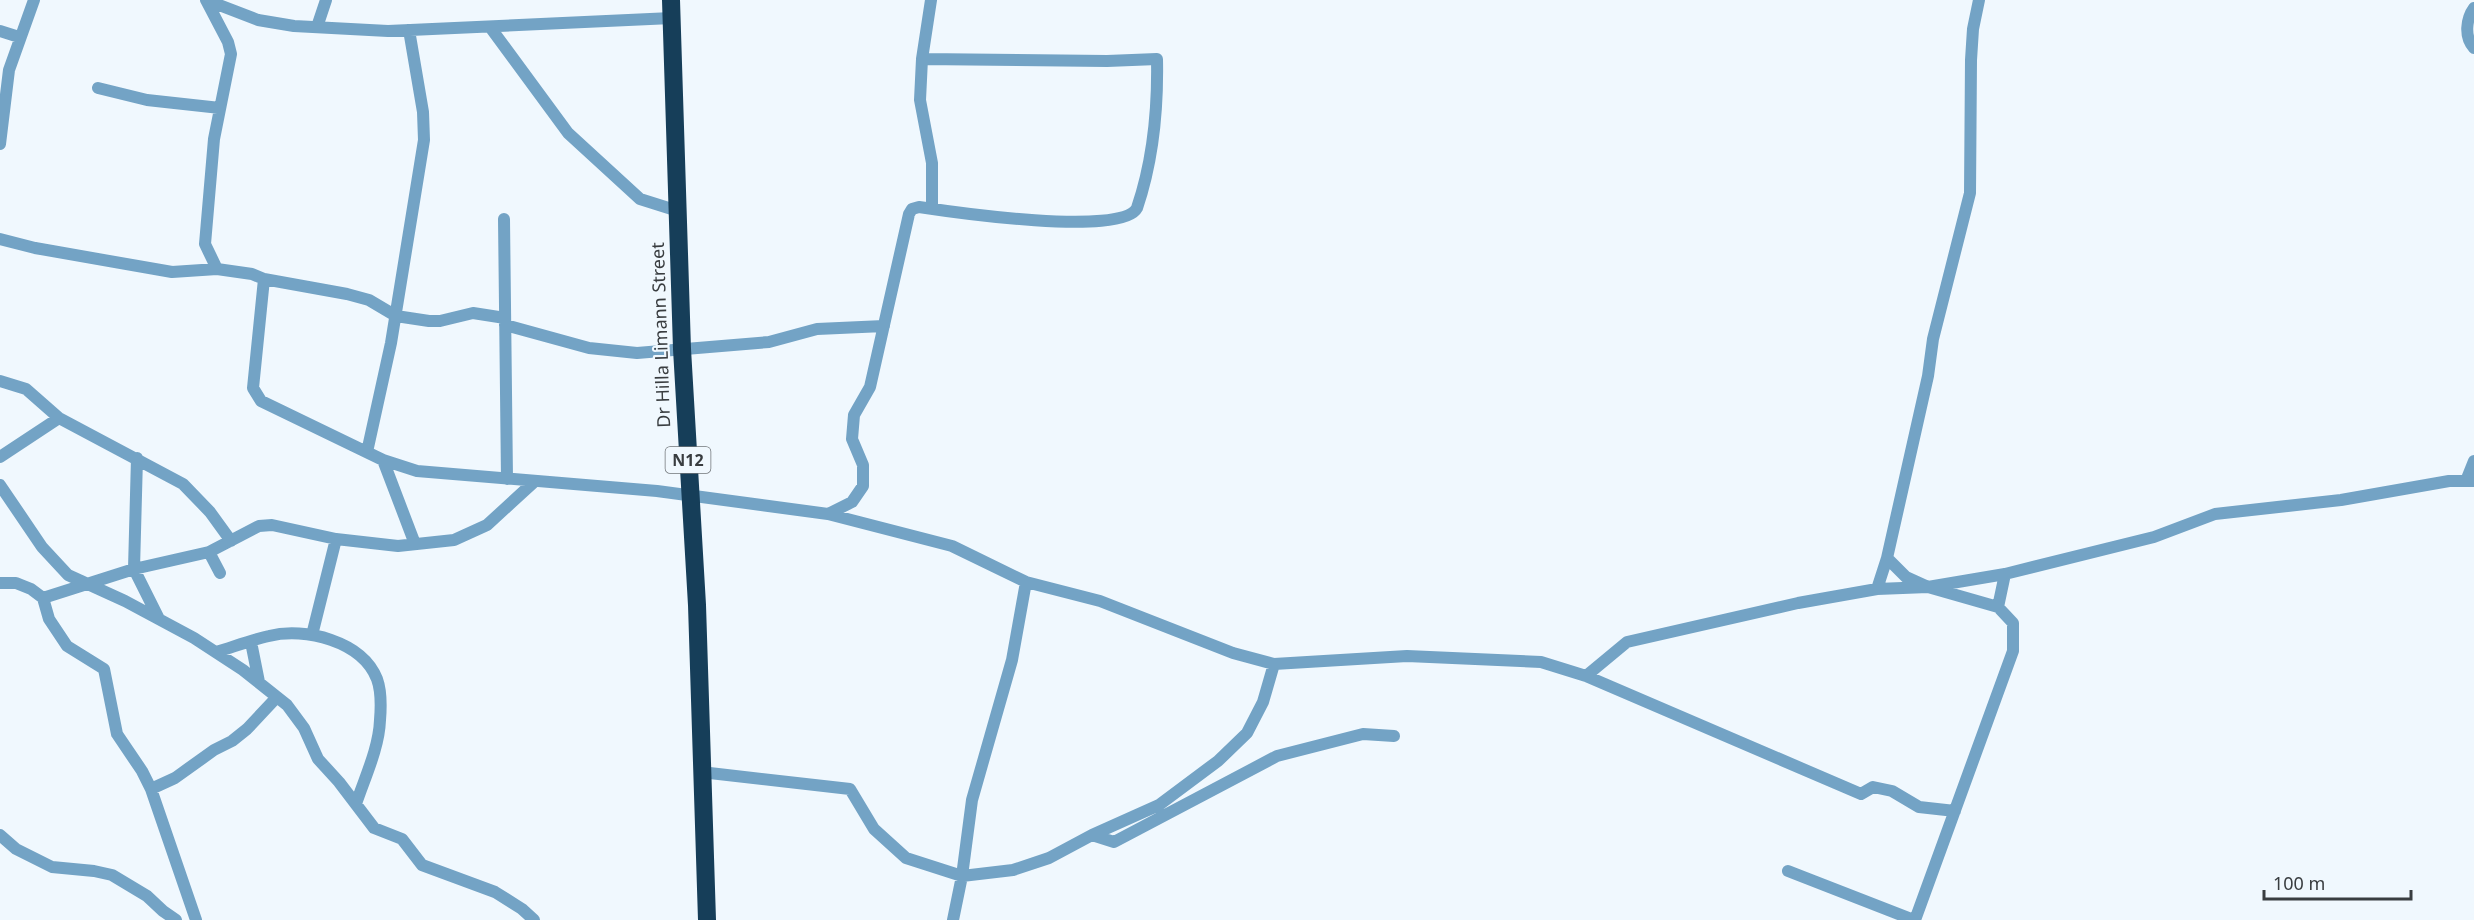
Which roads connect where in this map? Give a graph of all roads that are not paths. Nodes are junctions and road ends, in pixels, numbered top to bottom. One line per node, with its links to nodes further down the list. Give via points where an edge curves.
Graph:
1 (34, 0): 12 (street)
2 (206, 0): 8 (street, via 258,20); 16 (street, via 231,54)
3 (326, 0): 8 (street)
4 (931, 0): 14 (street)
5 (1979, 0): 45 (street, via 1971,60 1970,193 1933,339)
6 (2474, 8): 13 (street, via 2467,29)
7 (672, 9): 9 (street); 19 (highway, Dr Hilla Limann Street / N12)
8 (317, 27): 10 (street)
9 (490, 27): 10 (street); 19 (street, via 568,133 640,199)
10 (409, 30): 24 (street, via 424,140)
11 (0, 31): 12 (street)
12 (19, 37): 17 (street, via 9,70)
13 (2474, 48)
14 (922, 59): 18 (street, via 920,100 932,163); 18 (street, via 1157,59 1158,86 1148,174 1134,213 1126,218 1047,222)
15 (98, 88): 16 (street, via 147,100)
16 (220, 108): 22 (street, via 205,244)
17 (0, 144)
18 (932, 209): 26 (street, via 919,207 909,214)
19 (678, 211): 27 (highway, Dr Hilla Limann Street / N12)
20 (504, 219): 25 (street)
21 (0, 239): 22 (street, via 172,272)
22 (217, 269): 23 (street)
23 (264, 279): 24 (street, via 358,296); 30 (street, via 253,388 256,394 261,401)
24 (396, 316): 25 (street, via 440,321 473,313); 30 (street)
25 (505, 321): 27 (street, via 589,348 637,353); 35 (street)
26 (884, 326): 27 (street, via 817,329 770,342); 40 (street, via 870,387 854,415 852,439 863,465 862,486 852,502)
27 (682, 349): 39 (highway, Dr Hilla Limann Street / N12)
28 (0, 381): 29 (street, via 26,390)
29 (59, 418): 31 (street); 32 (street)
30 (367, 452): 33 (street)
31 (0, 457)
32 (137, 458): 42 (street, via 183,484); 46 (street)
33 (383, 460): 35 (street, via 417,471); 43 (street)
34 (2474, 461): 37 (street)
35 (507, 478): 36 (street)
36 (535, 481): 39 (street); 43 (street, via 487,525 454,540)
37 (2470, 481): 48 (street, via 2215,514 2154,537)
38 (0, 485): 51 (street, via 54,562 68,575)
39 (690, 497): 40 (street); 65 (highway, Dr Hilla Limann Street / N12)
40 (828, 514): 49 (street, via 952,546)
41 (336, 539): 42 (street, via 272,525 259,526); 43 (street, via 398,546); 57 (street)
42 (231, 541): 44 (street)
43 (414, 544)
44 (209, 552): 46 (street); 47 (street)
45 (1887, 558): 52 (street, via 1906,577); 53 (street)
46 (134, 569): 51 (street); 56 (street)
47 (220, 573)
48 (2005, 574): 52 (street); 55 (street)
49 (1026, 582): 60 (street, via 1100,602 1233,653); 72 (street, via 1012,660 972,800)
50 (0, 583): 54 (street, via 16,583)
51 (88, 584): 54 (street); 56 (street)
52 (1928, 587): 53 (street); 55 (street)
53 (1877, 589): 61 (street, via 1627,642)
54 (43, 598): 66 (street, via 49,619 67,646 104,669 117,734)
55 (1998, 607): 68 (street, via 2013,623 2013,651)
56 (159, 619): 59 (street)
57 (312, 635): 58 (street, via 270,635); 67 (street, via 355,653 369,665 377,680 380,721)
58 (251, 642): 59 (street); 62 (street)
59 (216, 652): 62 (street)
60 (1274, 664): 61 (street, via 1407,656 1541,662); 70 (street, via 1263,702 1247,733 1218,761 1159,805)
61 (1586, 676): 68 (street, via 1861,794 1873,787 1892,791 1919,807)
62 (259, 682): 63 (street)
63 (277, 697): 66 (street, via 232,741); 67 (street, via 304,728 318,759)
64 (1394, 736): 70 (street, via 1364,734 1277,756 1114,842)
65 (701, 772): 72 (street, via 850,789 874,829 906,858); 76 (highway, Dr Hilla Limann Street / N12)
66 (151, 789): 73 (street)
67 (356, 804): 75 (street, via 374,828 402,839 422,865 495,892)
68 (1955, 811): 78 (street)
69 (0, 835): 74 (street, via 16,849 52,867 94,871 122,880)
70 (1092, 835): 72 (street, via 1049,858 1013,870)
71 (1788, 872): 78 (street)
72 (962, 876): 77 (street)
73 (192, 917)
74 (176, 920)
75 (534, 920)
76 (707, 920)
77 (953, 920)
78 (1914, 920)

